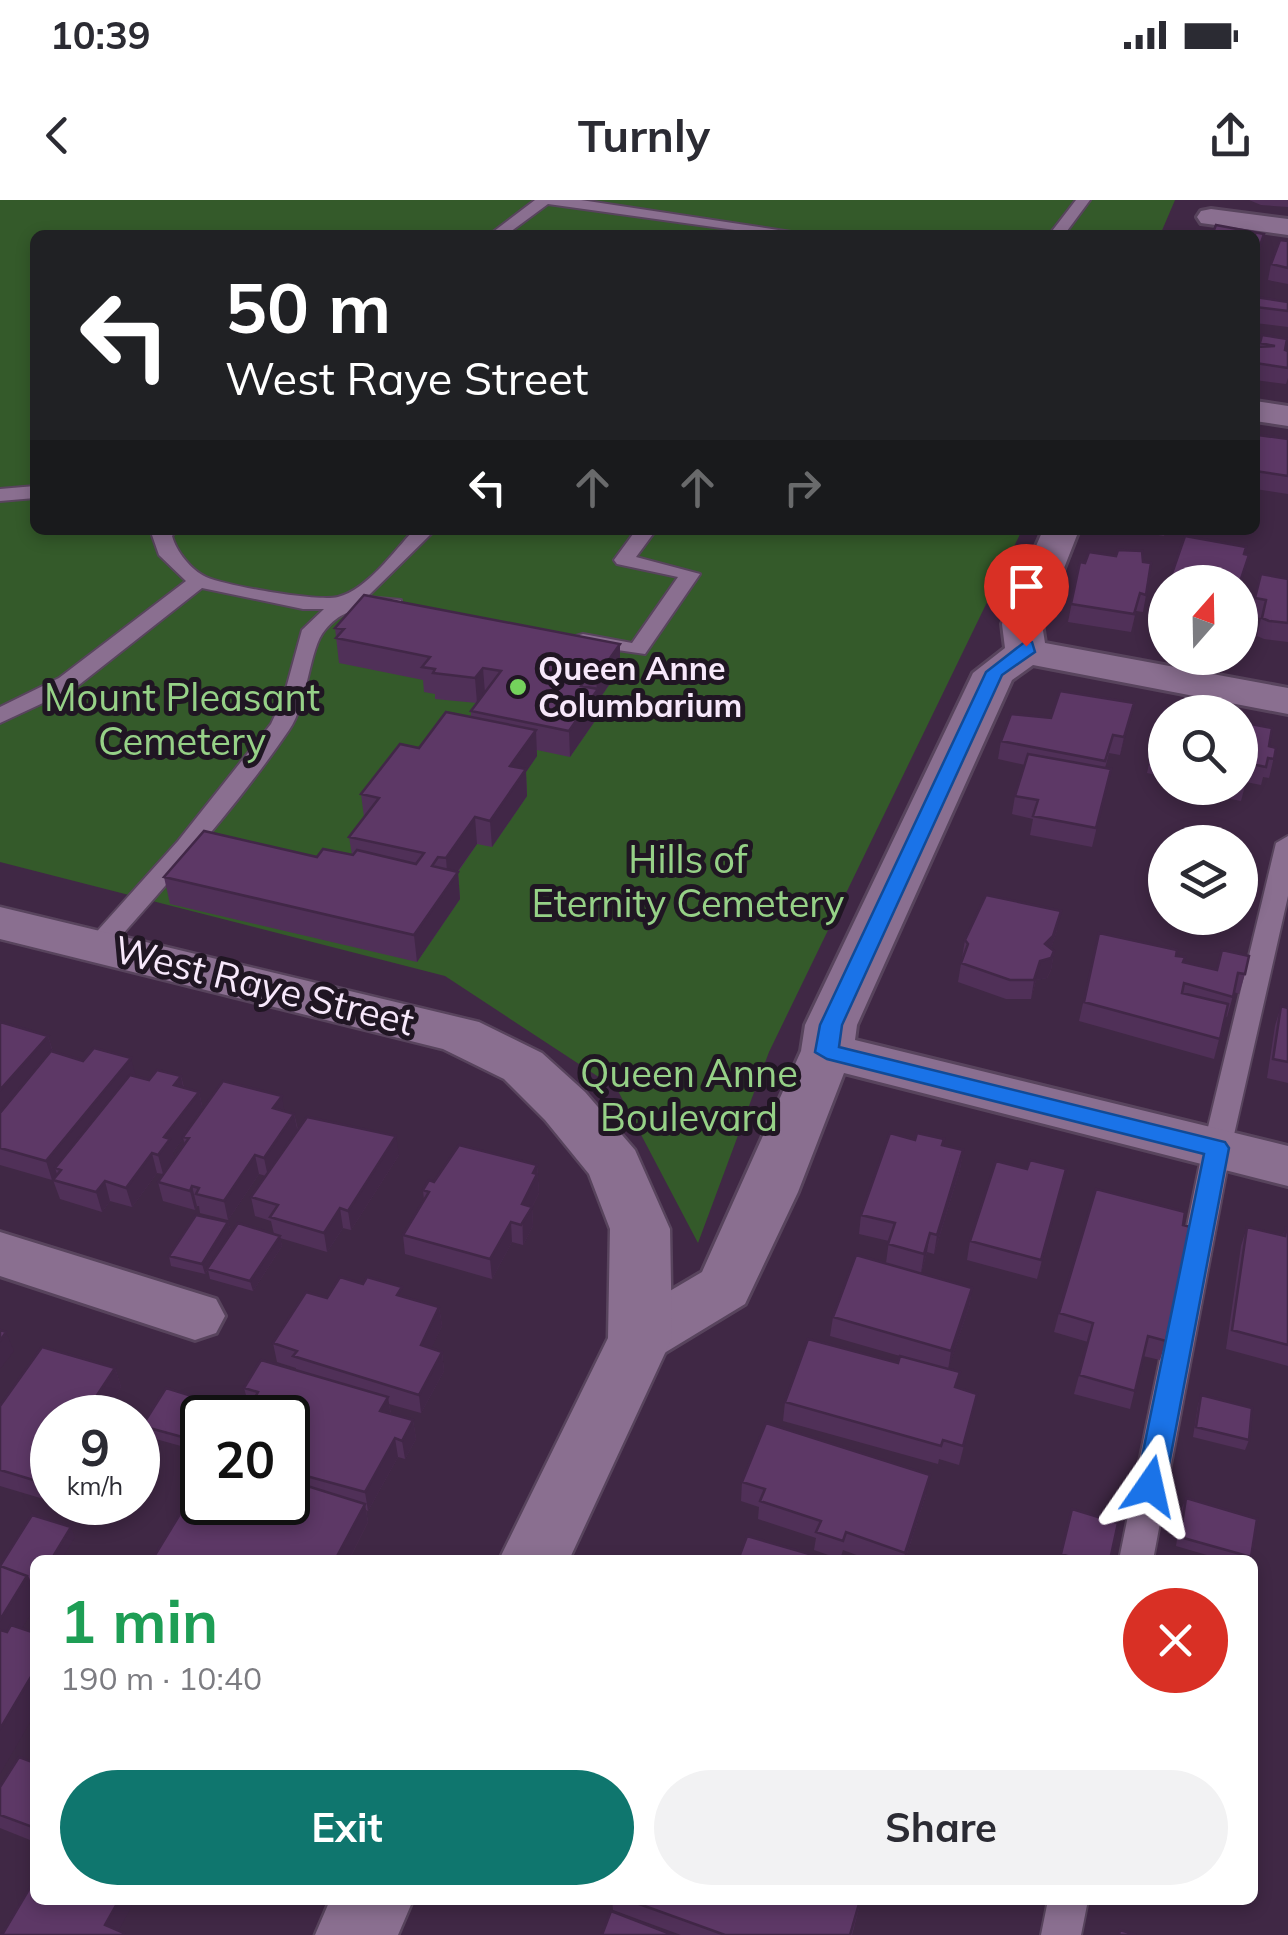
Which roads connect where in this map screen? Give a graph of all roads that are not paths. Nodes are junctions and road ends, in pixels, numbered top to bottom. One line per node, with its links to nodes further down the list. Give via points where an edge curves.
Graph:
1 (547, 200): 5 (lane); 6 (lane)
2 (1082, 200): 7 (lane)
3 (1205, 209): 4 (street); 8 (street)
4 (1288, 226)
5 (503, 230)
6 (767, 230)
7 (1060, 230)
8 (1182, 230)
9 (1260, 412): 10 (street)
10 (1288, 416)
11 (30, 492): 12 (lane)
12 (0, 495)
13 (162, 535): 17 (lane, via 166,551)
14 (420, 535): 18 (lane, via 371,586)
15 (642, 535): 20 (lane, via 624,560 690,574 638,650)
16 (1059, 535): 21 (street, via 1022,624)
17 (198, 581): 18 (lane, via 304,603); 23 (lane, via 67,683)
18 (344, 603): 19 (lane); 26 (lane, via 312,630 280,726)
19 (408, 606)
20 (561, 636)
21 (1026, 652): 22 (street); 27 (street, via 994,672 831,1025)
22 (1288, 701)
23 (0, 716)
24 (1288, 843): 28 (lane)
25 (0, 923): 26 (street, West Raye Street)
26 (100, 944): 32 (street, West Raye Street, via 460,1036 523,1066 615,1165 640,1229)
27 (827, 1052): 28 (street); 32 (street, via 724,1288)
28 (1217, 1148): 29 (street); 34 (lane)
29 (1288, 1166)
30 (0, 1254): 31 (street)
31 (196, 1316)
32 (640, 1338): 33 (street)
33 (536, 1555)
34 (1137, 1555)
35 (370, 1905): 37 (street)
36 (1067, 1905): 38 (lane)
37 (356, 1935)
38 (1061, 1935)

